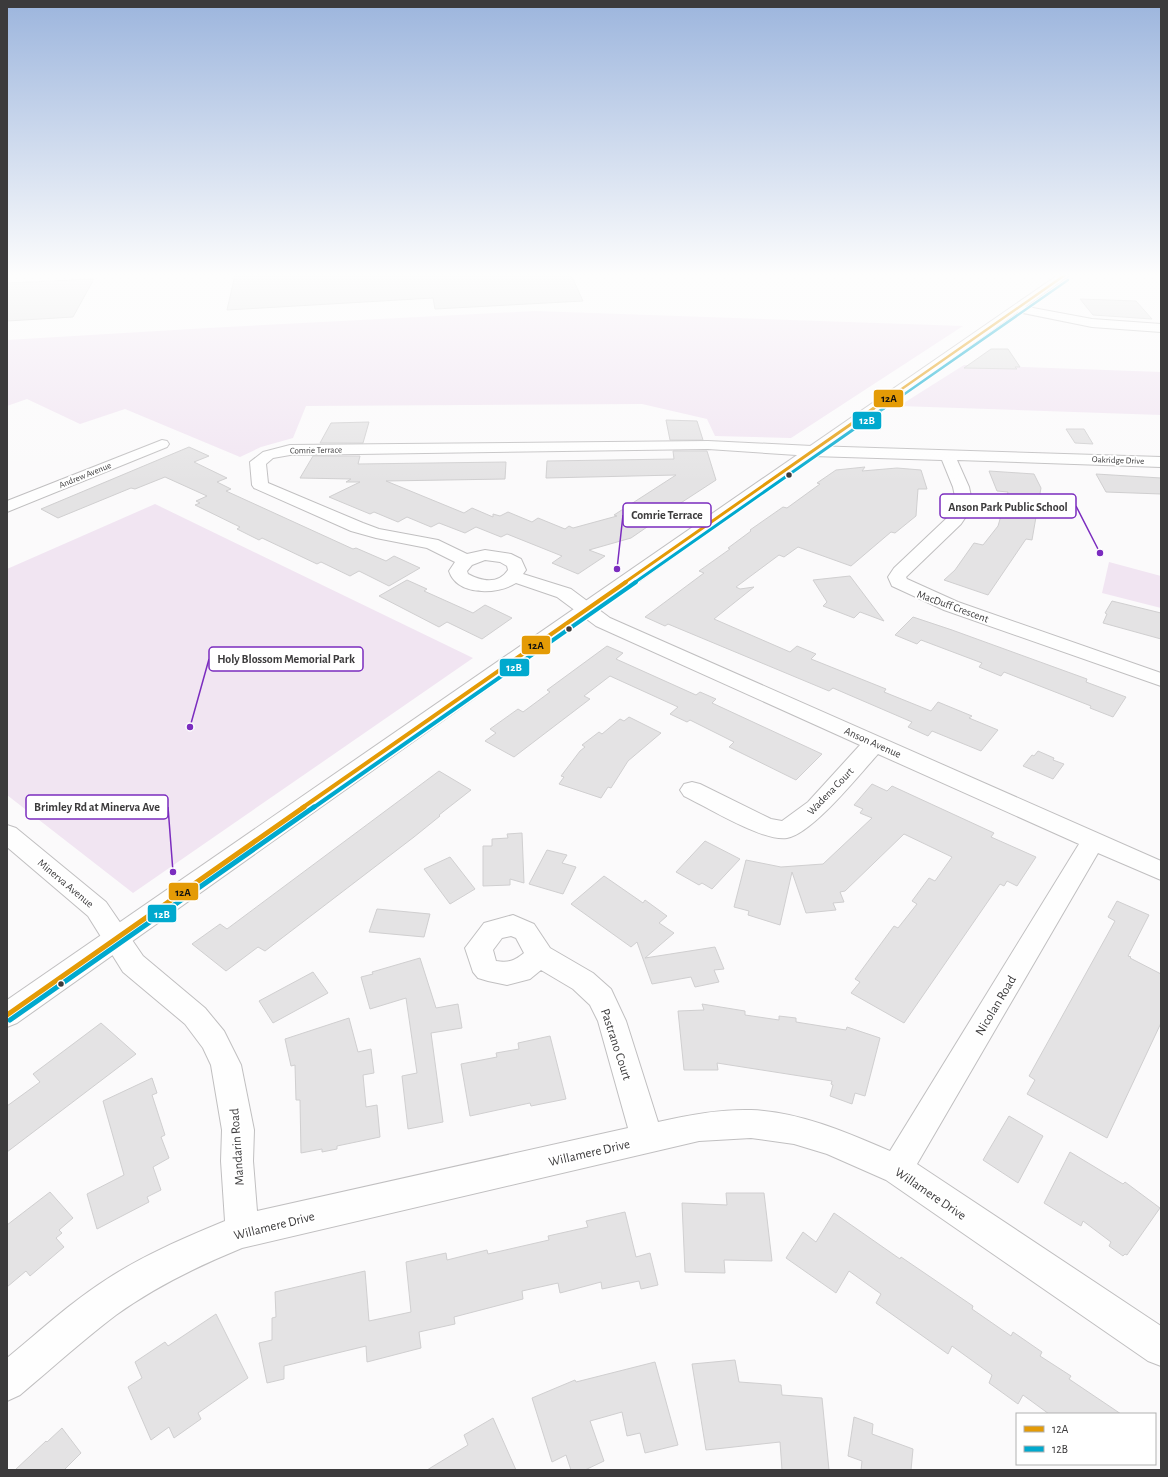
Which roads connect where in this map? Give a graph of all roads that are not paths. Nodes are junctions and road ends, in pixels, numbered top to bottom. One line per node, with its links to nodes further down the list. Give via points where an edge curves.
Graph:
1 (965, 344): 3 (street)
2 (162, 444): 6 (street, Andrew Avenue)
3 (812, 451): 4 (street, Oakridge Drive); 7 (street, Comrie Terrace, via 691,445 290,450 268,454 258,462 260,485 357,527 432,544); 9 (street)
4 (947, 454): 5 (street, Oakridge Drive); 10 (street, MacDuff Crescent, via 966,506 955,520 900,572 898,582 951,606)
5 (1161, 462)
6 (7, 506)
7 (466, 560): 8 (street, via 485,555 505,557 517,566 518,571); 8 (street, via 458,571 466,582 476,585 498,585)
8 (514, 577): 9 (street, via 564,593)
9 (587, 609): 11 (street, Anson Avenue, via 603,622); 16 (street)
10 (1161, 680)
11 (875, 743): 12 (street, Wadena Court, via 816,808 786,830 766,827); 14 (street, Anson Avenue)
12 (692, 790)
13 (7, 834): 16 (street, Minerva Avenue, via 97,909)
14 (1093, 841): 15 (street, Anson Avenue); 20 (street, Nicolan Road)
15 (1161, 871)
16 (117, 938): 18 (street); 21 (street, Mandarin Road, via 133,964 195,1016 214,1040 226,1065 238,1130 237,1161)
17 (540, 956): 19 (street, Pastrano Court, via 583,981 601,997 612,1021)
18 (7, 1015)
19 (647, 1138): 20 (street, Willamere Drive, via 699,1127 751,1124 794,1130 831,1141); 21 (street, Willamere Drive)
20 (897, 1169): 22 (street, Willamere Drive)
21 (242, 1231): 23 (street, Willamere Drive, via 183,1255 119,1292)
22 (1161, 1348)
23 (7, 1382)

